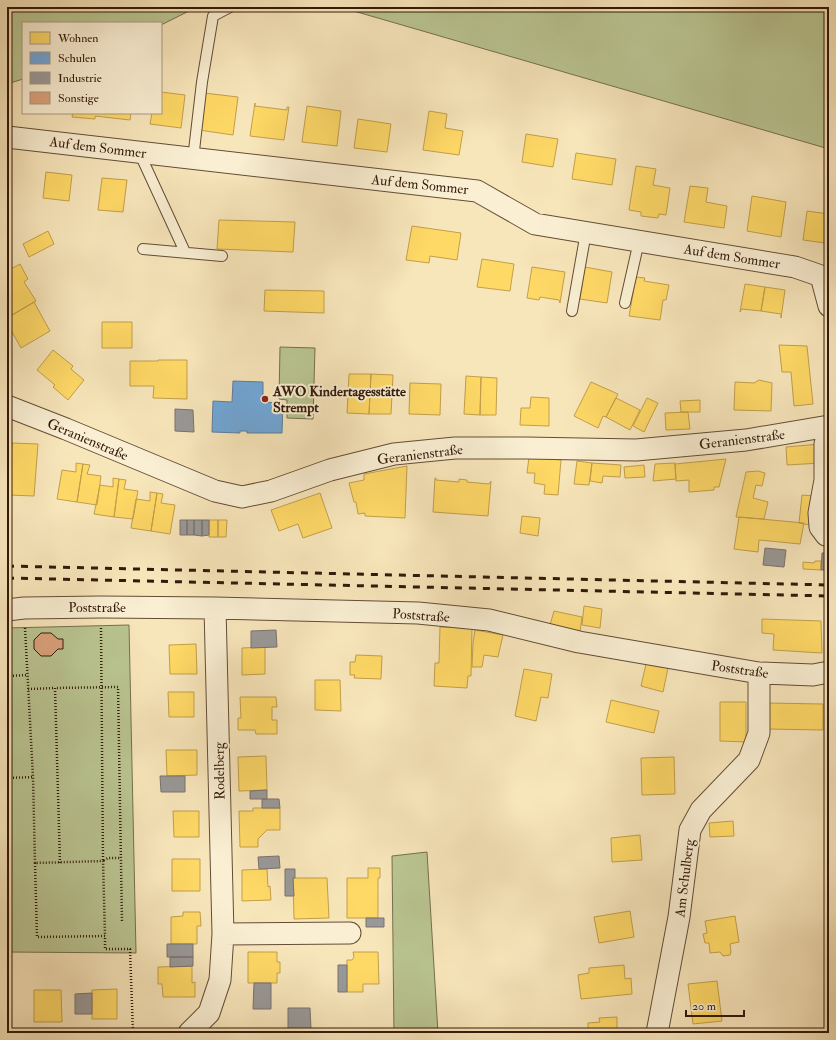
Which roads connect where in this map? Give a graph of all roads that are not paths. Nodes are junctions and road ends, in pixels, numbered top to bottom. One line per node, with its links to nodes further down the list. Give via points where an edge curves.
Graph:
1 (230, 7): 4 (lane, via 213,16 202,82)
2 (7, 137): 3 (street, Auf dem Sommer)
3 (139, 152): 4 (street, Auf dem Sommer); 8 (lane)
4 (194, 159): 5 (street, Auf dem Sommer, via 477,191 536,224)
5 (586, 232): 6 (street, Auf dem Sommer); 13 (lane)
6 (639, 241): 10 (street, Auf dem Sommer, via 795,267); 11 (lane)
7 (143, 249): 8 (lane)
8 (185, 252): 9 (lane)
9 (222, 256)
10 (825, 275): 12 (street, Auf dem Sommer)
11 (625, 303)
12 (829, 306)
13 (572, 311)
14 (7, 406): 15 (street, Geranienstraße, via 216,491 242,497 330,470 394,454 455,448 636,450 746,440)
15 (829, 426)
16 (829, 430): 17 (street, via 825,444 825,480 819,512 820,527)
17 (829, 535)
18 (215, 608): 19 (street, Poststraße); 21 (street, Poststraße, via 418,613 489,620 579,642); 22 (street, Rodelberg)
19 (16, 609)
20 (829, 672): 21 (street, Poststraße, via 813,675)
21 (759, 673): 25 (street, Am Schulberg, via 759,733 749,760 701,810 690,830 679,917)
22 (223, 934): 23 (street); 24 (street, Rodelberg, via 220,980 212,1006 209,1013)
23 (350, 934)
24 (189, 1033)
25 (657, 1033)

